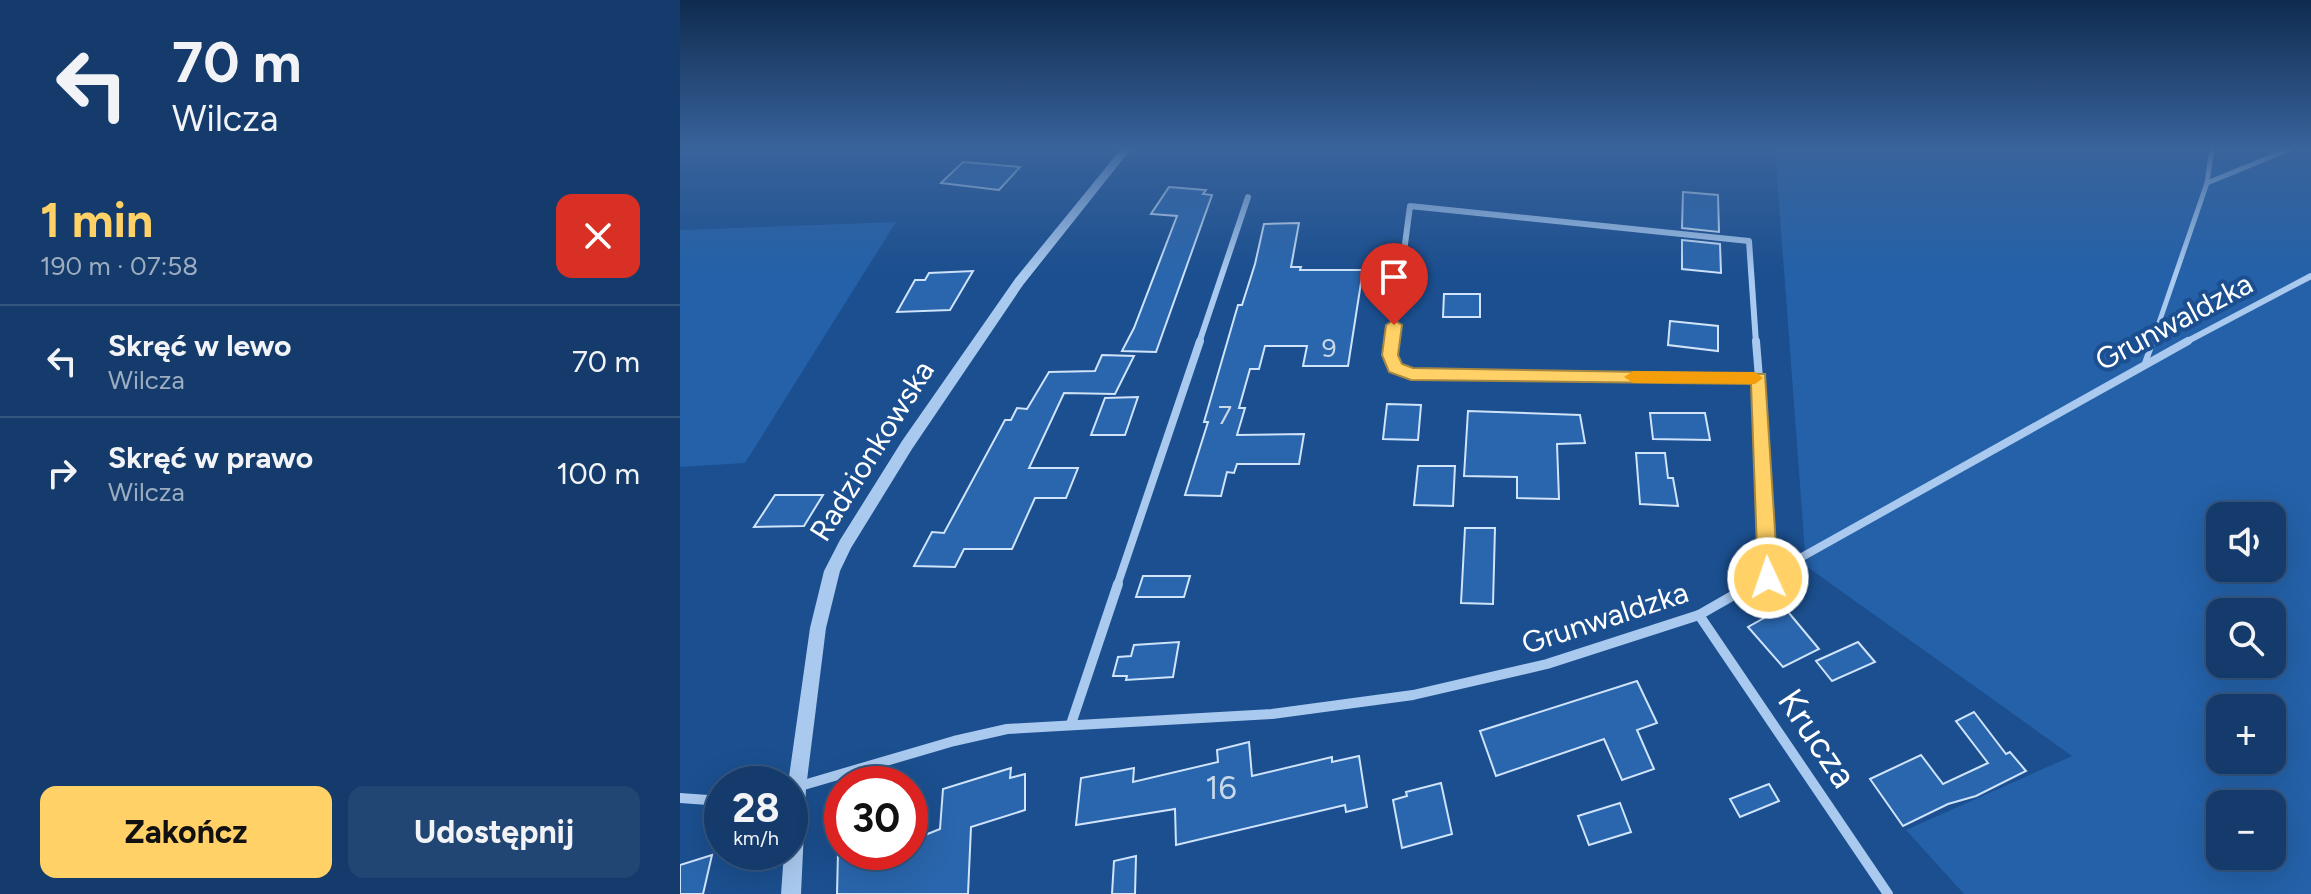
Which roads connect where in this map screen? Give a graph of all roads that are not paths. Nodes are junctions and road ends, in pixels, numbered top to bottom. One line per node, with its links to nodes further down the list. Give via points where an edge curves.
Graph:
1 (1092, 191): 10 (street, Radzionkowska, via 991,322 845,544 832,571 818,628)
2 (2204, 191): 5 (lane)
3 (1248, 197): 9 (street)
4 (2311, 276): 5 (street, Grunwaldzka)
5 (2145, 363): 7 (street, Grunwaldzka)
6 (1759, 378): 6 (street, via 1749,241 1410,206 1390,355 1395,367 1411,374); 7 (street)
7 (1768, 578): 8 (street, Grunwaldzka)
8 (1699, 615): 9 (street, Grunwaldzka, via 1547,664 1413,695 1272,714); 16 (street, Krucza)
9 (1071, 724): 11 (street, Grunwaldzka, via 1007,729 954,741)
10 (797, 766)
11 (808, 785)
12 (680, 798): 13 (street)
13 (704, 800)
14 (792, 870): 15 (street, Radzionkowska)
15 (791, 894)
16 (1888, 894)

